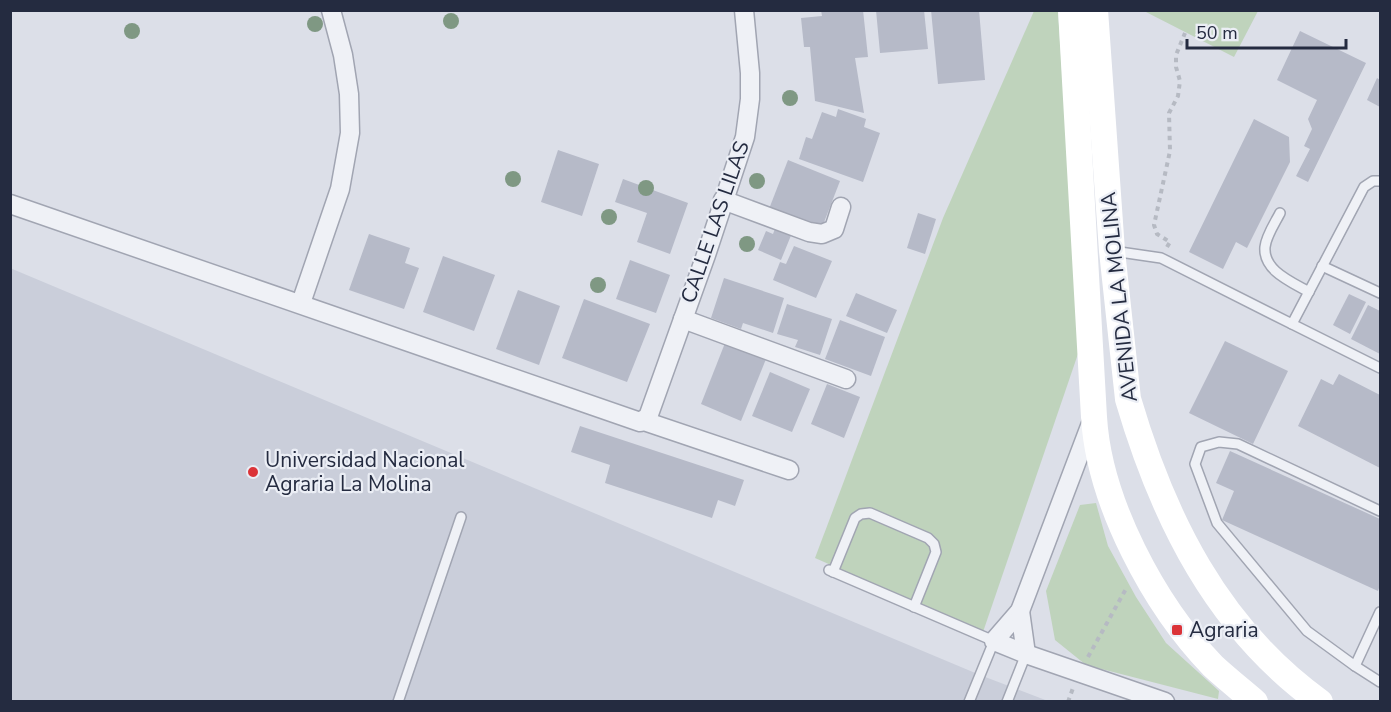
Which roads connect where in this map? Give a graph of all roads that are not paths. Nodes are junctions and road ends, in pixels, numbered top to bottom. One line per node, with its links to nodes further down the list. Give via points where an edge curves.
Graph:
1 (331, 10): 14 (street, via 343,55 350,133 339,189)
2 (744, 10): 6 (street, CALLE LAS LILAS, via 750,73 748,119)
3 (1071, 10): 20 (main road, AVENIDA LA MOLINA)
4 (1095, 10): 10 (main road, AVENIDA LA MOLINA)
5 (1380, 181): 11 (lane, via 1364,187)
6 (723, 200): 8 (street, via 822,234 834,229); 15 (street, CALLE LAS LILAS)
7 (10, 204): 14 (street)
8 (841, 207)
9 (1280, 213): 12 (lane, via 1265,246 1266,261)
10 (1112, 251): 16 (lane, via 1162,259); 19 (main road, AVENIDA LA MOLINA)
11 (1322, 266): 12 (lane); 13 (lane)
12 (1309, 292): 16 (lane)
13 (1380, 293)
14 (301, 303): 21 (street)
15 (683, 319): 18 (street); 21 (street, CALLE LAS LILAS, via 648,417)
16 (1292, 324): 17 (lane)
17 (1380, 368)
18 (846, 379)
19 (1128, 399): 20 (main road, via 1107,405); 37 (main road, AVENIDA LA MOLINA, via 1169,514 1199,569 1249,639)
20 (1094, 417): 26 (street); 36 (main road, AVENIDA LA MOLINA, via 1100,462 1110,495 1140,563 1168,608 1213,666)
21 (642, 422): 22 (street)
22 (789, 470)
23 (1380, 511): 30 (lane, via 1238,444 1219,442 1201,447 1195,464 1217,523 1307,630)
24 (461, 517): 32 (lane)
25 (914, 607): 25 (lane, via 936,552 934,544 870,513 861,514 831,571); 28 (lane)
26 (1020, 611): 28 (street); 29 (street)
27 (1380, 612): 30 (lane)
28 (994, 641): 29 (street); 33 (lane)
29 (1026, 654): 34 (lane); 35 (street)
30 (1355, 666): 31 (lane)
31 (1380, 682)
32 (398, 702)
33 (969, 702)
34 (1007, 702)
35 (1165, 702)
36 (1255, 702)
37 (1320, 702)

